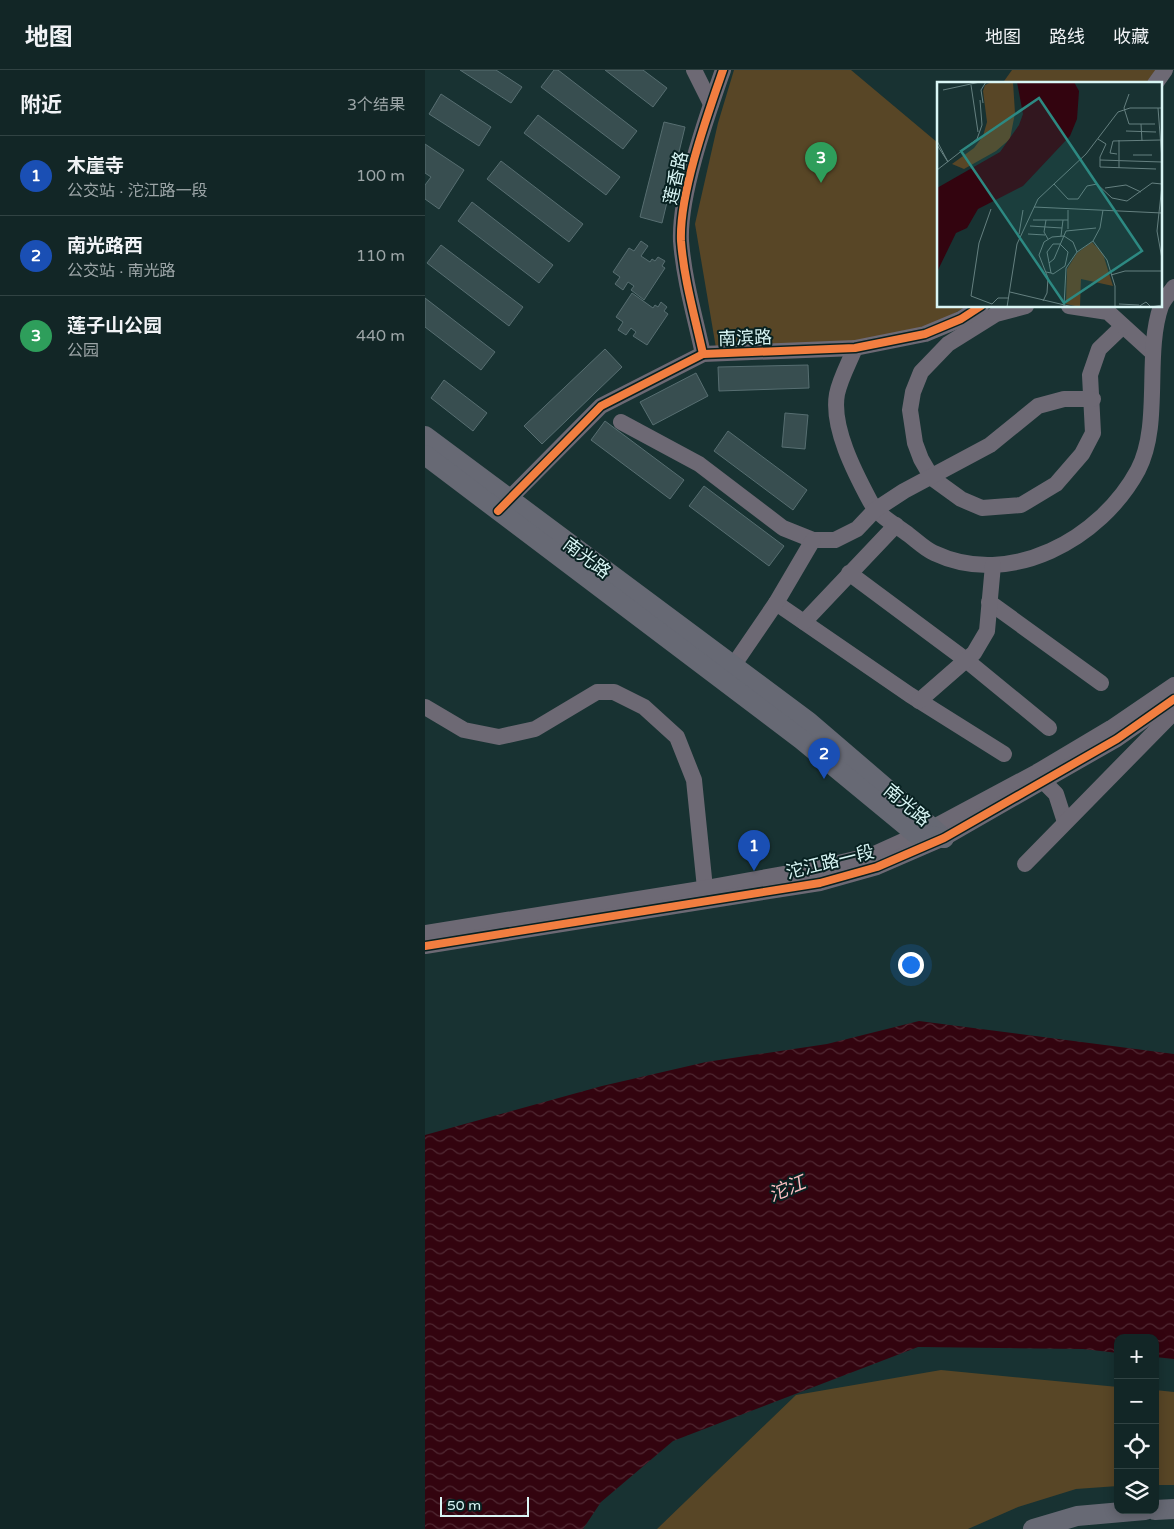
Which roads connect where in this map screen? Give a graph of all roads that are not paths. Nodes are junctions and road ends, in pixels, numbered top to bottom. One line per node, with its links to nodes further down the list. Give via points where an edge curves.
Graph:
1 (694, 70): 5 (street)
2 (723, 70): 5 (street, 莲香路)
3 (1165, 70): 4 (street)
4 (1156, 82)
5 (711, 104): 15 (street, 莲香路, via 693,166 681,240)
6 (1174, 287): 7 (street)
7 (1161, 305)
8 (978, 308): 13 (street, 南滨路, via 925,334)
9 (1018, 308): 20 (street, via 996,314 948,344 921,372 910,410 915,443)
10 (1082, 308): 12 (street, via 1108,312)
11 (1160, 308): 14 (street)
12 (1123, 326): 14 (street); 16 (street, via 1099,349 1090,376)
13 (855, 348): 15 (street, 南滨路); 22 (street, via 837,395 839,431 852,466)
14 (1153, 353): 25 (street, via 1149,432 1139,468 1120,498 1084,533 1025,562)
15 (703, 354): 21 (street, 南滨路, via 601,406)
16 (1093, 399): 20 (street, via 1064,399 1038,406 990,445); 20 (street, via 1093,433 1082,454 1056,484 1021,505 982,508 961,499)
17 (621, 422): 24 (street, via 699,464 783,528)
18 (425, 436): 21 (main road, 南光路)
19 (425, 455): 21 (main road, 南光路)
20 (931, 478): 22 (street)
21 (503, 505): 31 (main road, 南光路); 42 (main road, 南光路, via 802,740)
22 (875, 510): 23 (street); 24 (street, via 857,529 835,540)
23 (895, 525): 25 (street, via 933,552 955,561); 26 (street)
24 (813, 540): 28 (street)
25 (993, 565): 27 (street)
26 (849, 573): 29 (street); 30 (street)
27 (989, 602): 30 (street, via 987,631); 32 (street)
28 (776, 603): 29 (street); 31 (street)
29 (804, 622): 35 (street)
30 (966, 660): 35 (street); 38 (street)
31 (733, 666): 42 (main road, 南光路, via 809,722)
32 (1101, 682)
33 (1174, 685): 42 (street, 沱江路一段, via 1111,728)
34 (1174, 699): 40 (street, 沱江路一段, via 1117,739)
35 (919, 701): 39 (street)
36 (425, 707): 44 (street, via 464,730 499,737 535,729 597,692 614,692 644,707 677,737 694,780)
37 (1174, 712): 41 (street)
38 (1049, 728)
39 (1004, 754)
40 (1043, 781): 41 (street, via 1056,794); 42 (street, 沱江路一段)
41 (1065, 822): 43 (street)
42 (931, 833): 44 (street, 沱江路一段, via 872,855); 44 (street, 沱江路一段, via 877,867 820,883)
43 (1025, 864)
44 (706, 895): 45 (street, 沱江路一段); 46 (street, 沱江路一段)
45 (425, 933)
46 (425, 946)
47 (1174, 1509): 48 (main road)
48 (1159, 1510)
49 (1114, 1513): 50 (main road, via 1077,1516)
50 (1033, 1529)

